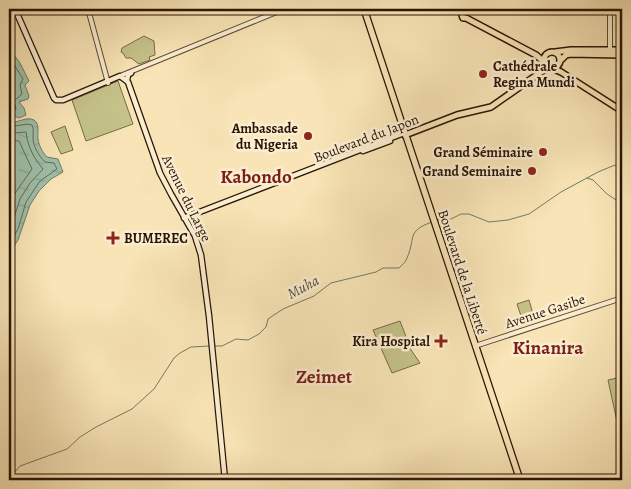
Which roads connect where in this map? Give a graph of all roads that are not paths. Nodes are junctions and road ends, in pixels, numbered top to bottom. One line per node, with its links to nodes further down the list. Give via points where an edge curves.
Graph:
1 (14, 9): 20 (main road, via 56,100)
2 (88, 9): 20 (street)
3 (284, 9): 15 (street)
4 (364, 9): 23 (highway, Boulevard de la Liberté)
5 (461, 9): 12 (main road, via 464,18)
6 (610, 9): 9 (street)
7 (622, 50): 9 (main road)
8 (555, 52): 9 (main road); 10 (main road); 14 (main road, via 559,54)
9 (610, 52): 11 (main road); 14 (main road, via 568,55)
10 (546, 54): 12 (main road); 13 (main road)
11 (622, 54)
12 (536, 55): 13 (main road)
13 (544, 62): 16 (main road); 21 (main road, Boulevard du Japon, via 541,69)
14 (560, 63): 16 (main road); 17 (main road)
15 (147, 65): 18 (street); 19 (street)
16 (551, 68): 17 (main road); 21 (main road, Boulevard du Japon)
17 (561, 72): 22 (main road)
18 (131, 73): 19 (main road)
19 (122, 78): 20 (main road); 24 (main road, Avenue du Large, via 130,91 160,173)
20 (108, 82)
21 (522, 84): 23 (main road, Boulevard du Japon, via 489,105)
22 (622, 111)
23 (405, 134): 24 (main road, Boulevard du Japon); 26 (highway, Boulevard de la Liberté)
24 (185, 220): 27 (main road, Avenue du Large, via 199,256 212,346)
25 (622, 298): 26 (street, Avenue Gasibe)
26 (475, 346): 28 (highway, Boulevard de la Liberté)
27 (225, 480)
28 (520, 480)

